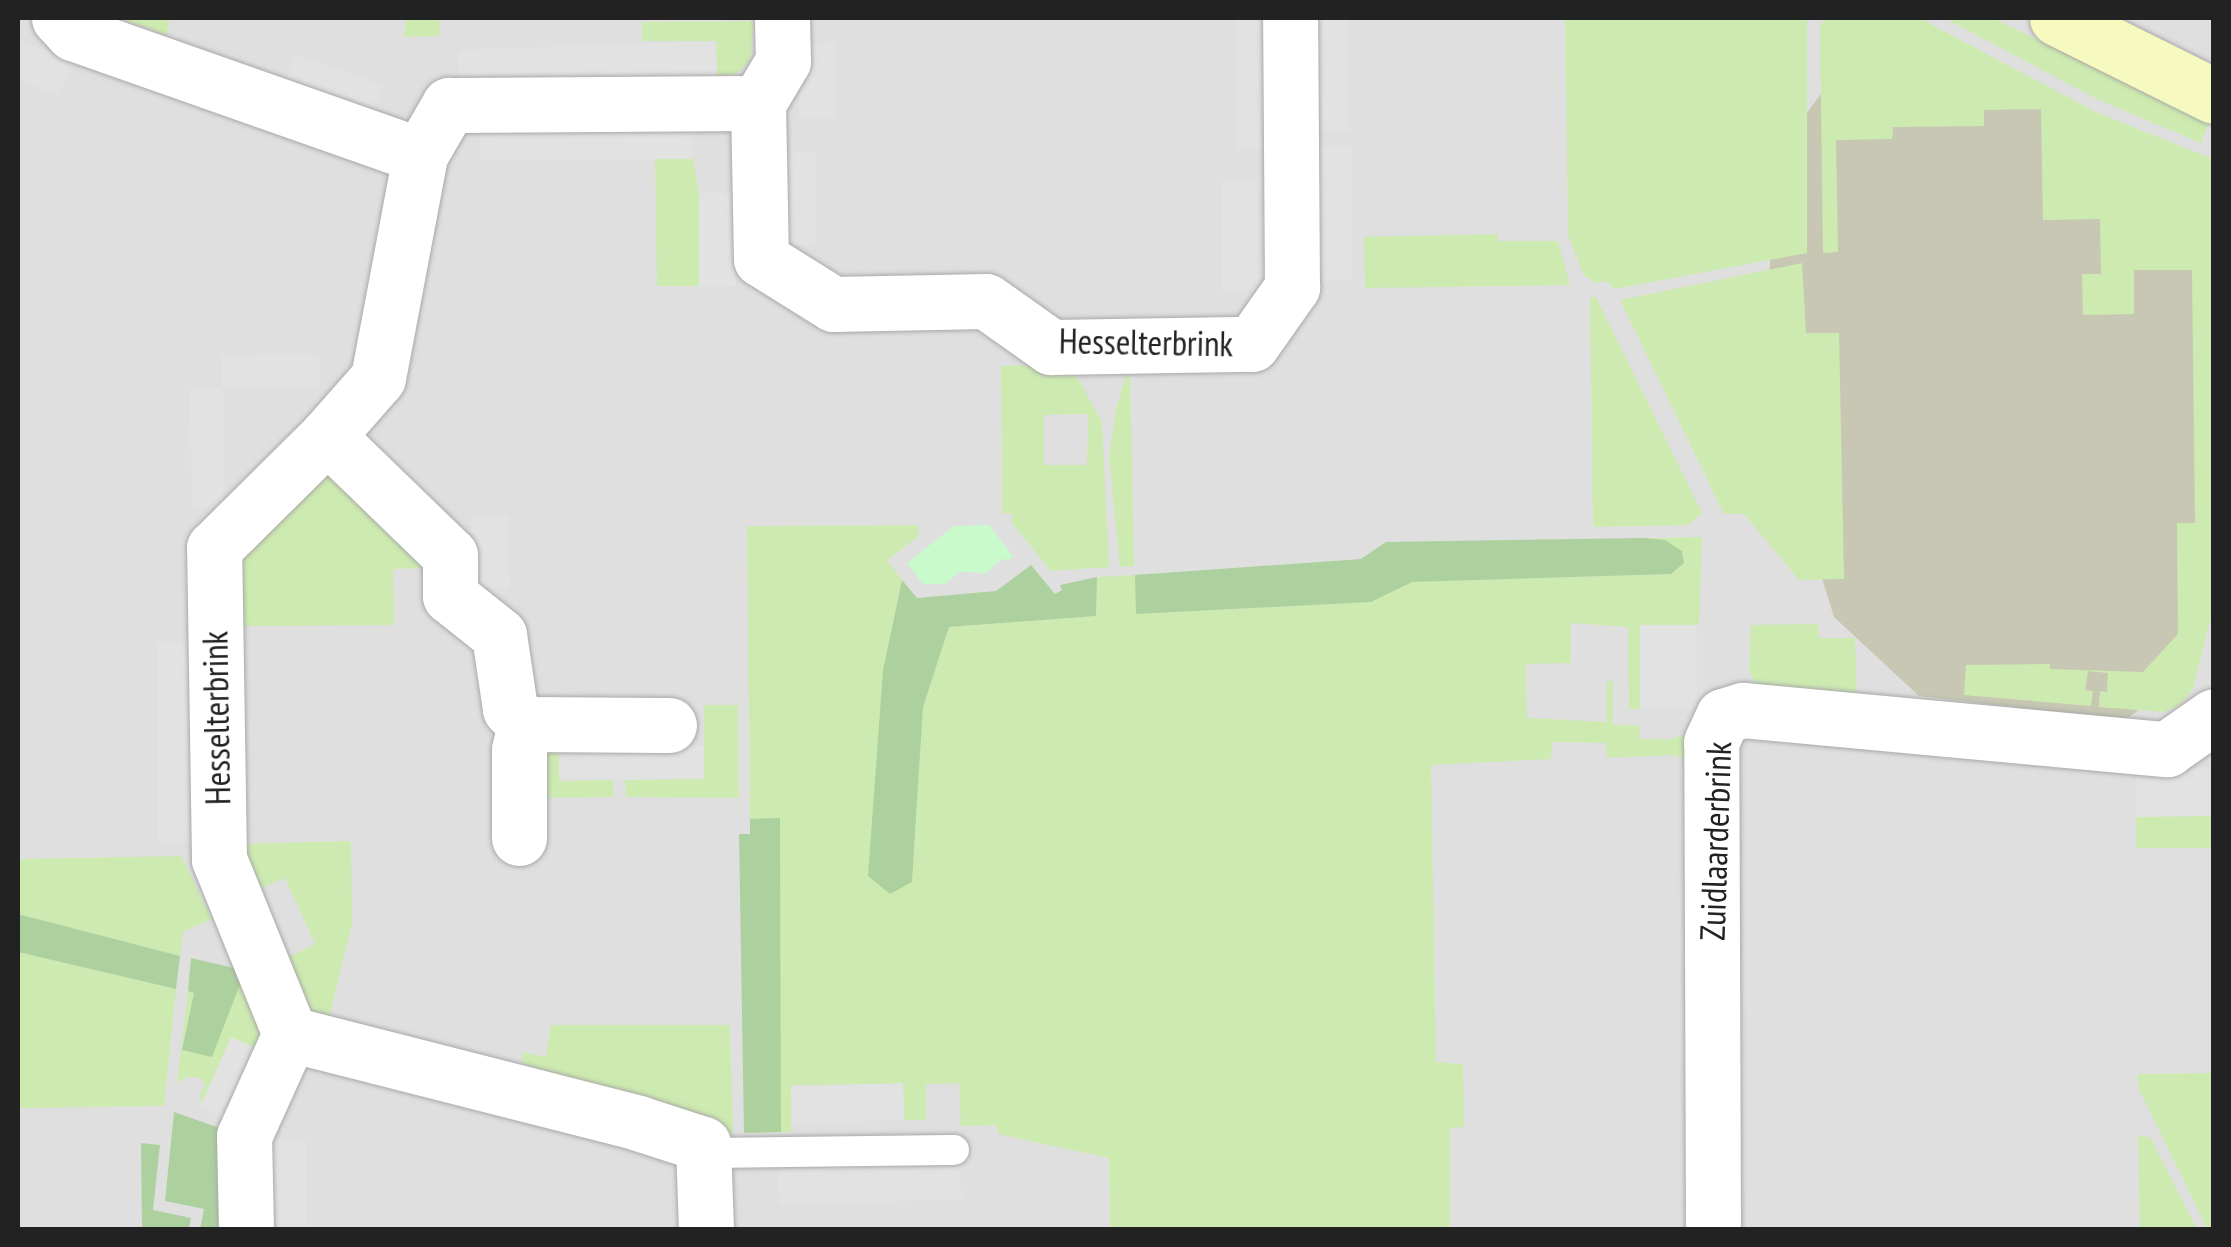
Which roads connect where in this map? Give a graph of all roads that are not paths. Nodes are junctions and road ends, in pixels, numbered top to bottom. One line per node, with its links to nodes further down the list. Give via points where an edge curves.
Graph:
1 (59, 18): 7 (street, via 74,32)
2 (782, 18): 6 (street, via 783,61)
3 (1290, 18): 6 (street, Hesselterbrink, via 1292,286 1252,344 1051,347 986,301 833,304 761,259)
4 (2057, 18): 5 (street)
5 (2214, 96)
6 (758, 103): 7 (street, Hesselterbrink, via 449,105)
7 (420, 155): 8 (street, Hesselterbrink, via 378,378)
8 (327, 436): 10 (street, via 450,555 450,596 499,635 510,710); 13 (street, Hesselterbrink, via 214,548 219,859)
9 (2214, 716): 18 (street, Zuidlaarderbrink, via 2166,749 1742,710 1723,716 1711,742)
10 (524, 724): 11 (street); 12 (street)
11 (669, 725)
12 (519, 838)
13 (290, 1034): 15 (street, via 638,1122 704,1144); 16 (street, via 244,1136)
14 (954, 1150): 15 (lane)
15 (704, 1153): 17 (street)
16 (246, 1230)
17 (706, 1230)
18 (1714, 1230)

